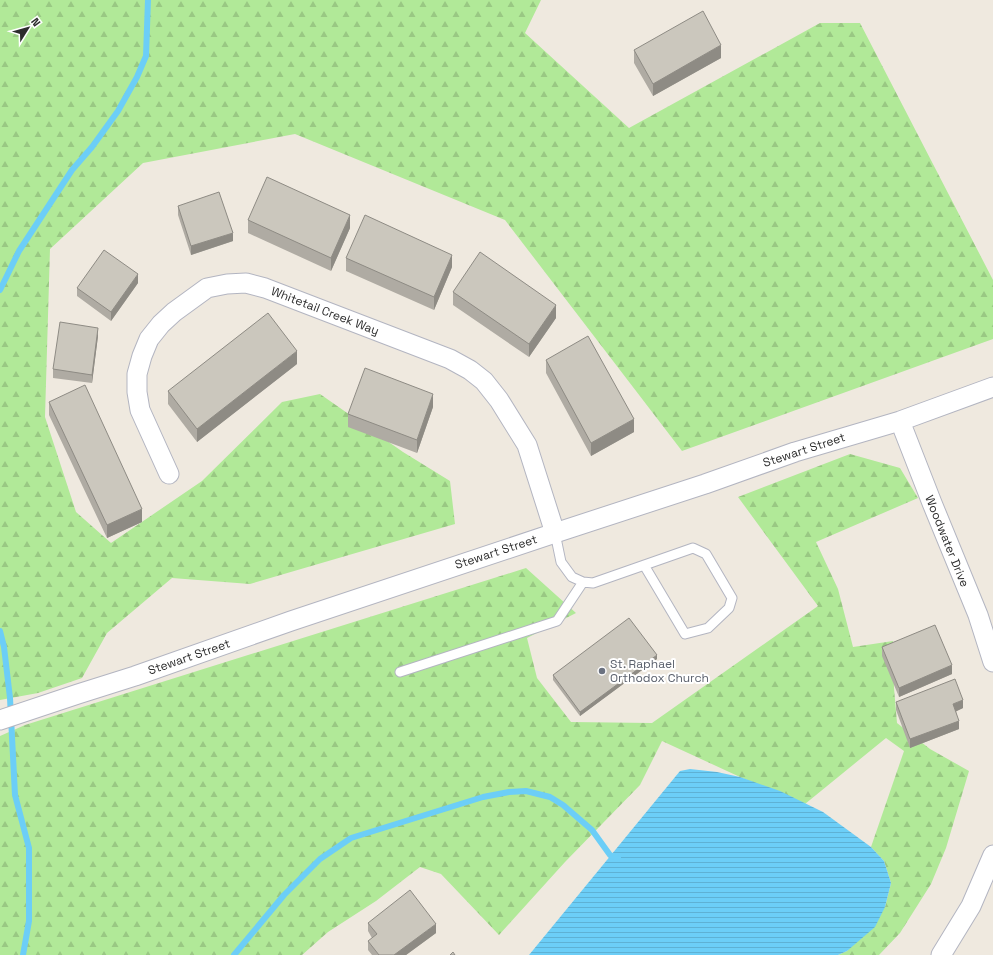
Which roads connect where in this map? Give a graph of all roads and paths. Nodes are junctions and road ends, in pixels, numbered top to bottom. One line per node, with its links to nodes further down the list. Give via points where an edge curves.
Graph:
1 (993, 387): 2 (street, Stewart Street)
2 (900, 421): 4 (street, Stewart Street, via 795,452); 7 (street, Woodwater Drive, via 978,615)
3 (169, 474): 4 (street, Whitetail Creek Way, via 140,410 137,374 142,356 149,339 161,324 207,288 246,283 450,359 484,381 499,400 526,445)
4 (555, 532): 6 (lane, via 561,562 572,577); 9 (street, Stewart Street)
5 (644, 565): 5 (lane, via 693,548 706,554 732,598 729,608 708,628 685,634); 6 (lane, via 593,583)
6 (583, 582): 8 (lane, via 557,621)
7 (993, 662)
8 (400, 672)
9 (0, 720)
10 (993, 855): 11 (street, via 971,906)
11 (941, 955)

